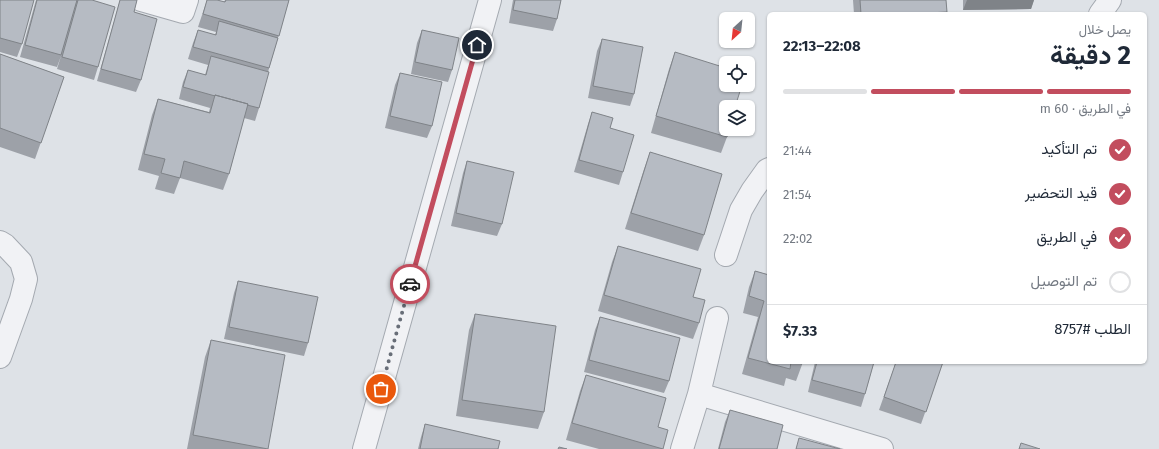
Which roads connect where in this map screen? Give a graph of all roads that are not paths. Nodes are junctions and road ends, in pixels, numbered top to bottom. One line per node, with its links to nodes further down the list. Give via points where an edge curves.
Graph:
1 (141, 0): 2 (street, via 183,12)
2 (187, 0)
3 (490, 0): 12 (street)
4 (1110, 0): 5 (street)
5 (1101, 12)
6 (767, 170): 8 (street, via 741,210)
7 (0, 242): 10 (street, via 21,262 26,279)
8 (726, 255)
9 (717, 318): 11 (street)
10 (0, 357)
11 (699, 394): 13 (street); 14 (street)
12 (364, 449)
13 (682, 449)
14 (882, 449)

